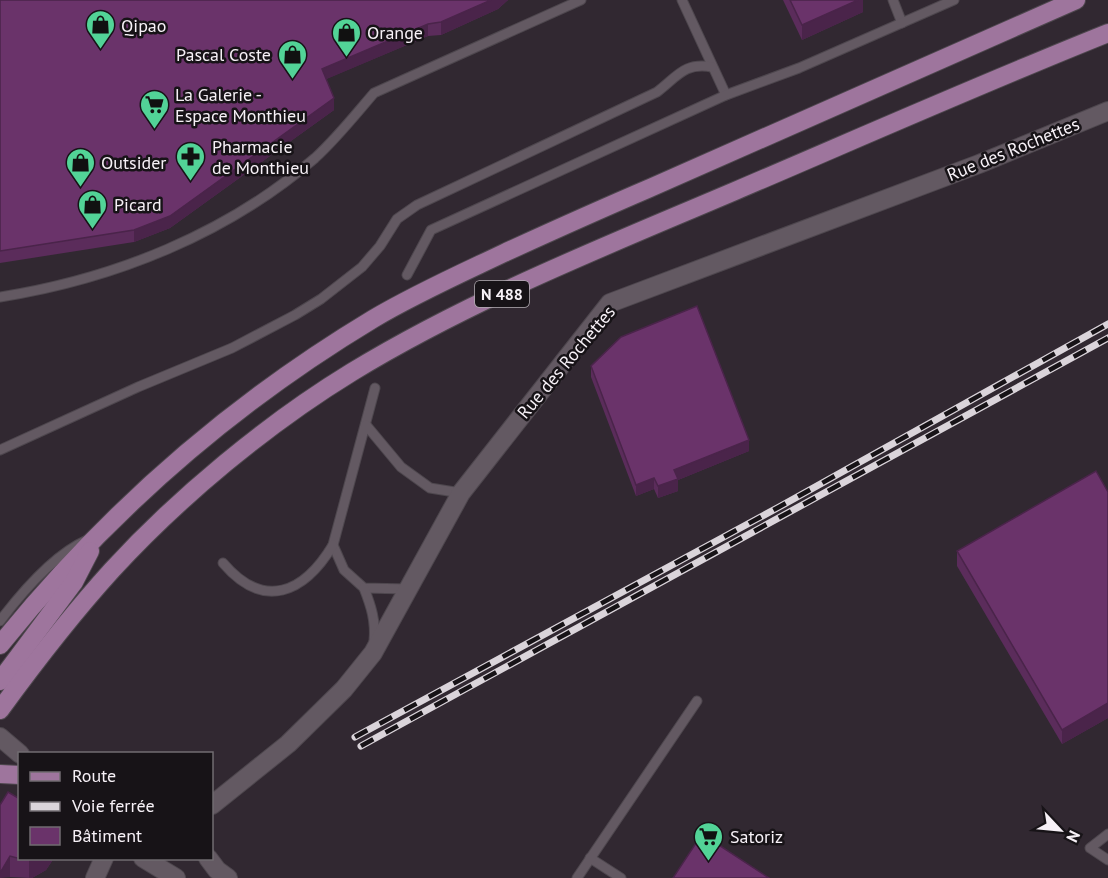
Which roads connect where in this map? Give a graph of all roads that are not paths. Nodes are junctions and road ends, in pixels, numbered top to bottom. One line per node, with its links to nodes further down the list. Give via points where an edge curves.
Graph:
1 (581, 0): 12 (lane, via 374,93 316,157 229,219 91,278)
2 (682, 0): 8 (lane)
3 (892, 0): 6 (lane)
4 (954, 0): 6 (lane)
5 (1076, 0): 17 (main road, N 488, via 434,286 365,324 248,403 155,480)
6 (902, 23): 9 (lane)
7 (1108, 33): 27 (main road, N 488, via 545,273 395,346 348,374 253,442 156,524 110,571)
8 (711, 68): 9 (lane); 15 (lane, via 687,68 657,92 417,205 397,219 362,267 321,300 278,325)
9 (726, 95): 11 (lane, via 430,230)
10 (1108, 111): 16 (street, Rue des Rochettes, via 979,164 610,303)
11 (407, 275)
12 (0, 297)
13 (375, 388): 14 (lane)
14 (366, 425): 16 (lane, via 401,467 430,488); 18 (lane)
15 (0, 450)
16 (461, 494): 21 (street, Rue des Rochettes)
17 (97, 536): 22 (lane, via 58,558); 23 (main road, N 488); 25 (main road, via 74,582)
18 (333, 545): 19 (lane, via 311,576 286,589 249,586); 20 (lane, via 344,570)
19 (223, 563)
20 (364, 588): 21 (lane); 24 (lane, via 375,628)
21 (410, 589): 24 (street, Rue des Rochettes)
22 (0, 621)
23 (0, 645)
24 (374, 653): 32 (street, Rue des Rochettes, via 288,744)
25 (0, 681)
26 (697, 701): 34 (lane)
27 (0, 710)
28 (0, 737): 29 (street)
29 (18, 752)
30 (0, 774): 31 (main road)
31 (18, 775)
32 (213, 805)
33 (1108, 834): 38 (lane, via 1090,848)
34 (590, 858): 42 (lane); 43 (lane)
35 (104, 860): 39 (street)
36 (146, 860): 40 (street)
37 (210, 860): 41 (street)
38 (1108, 860)
39 (95, 878)
40 (176, 878)
41 (228, 878)
42 (577, 878)
43 (621, 878)

